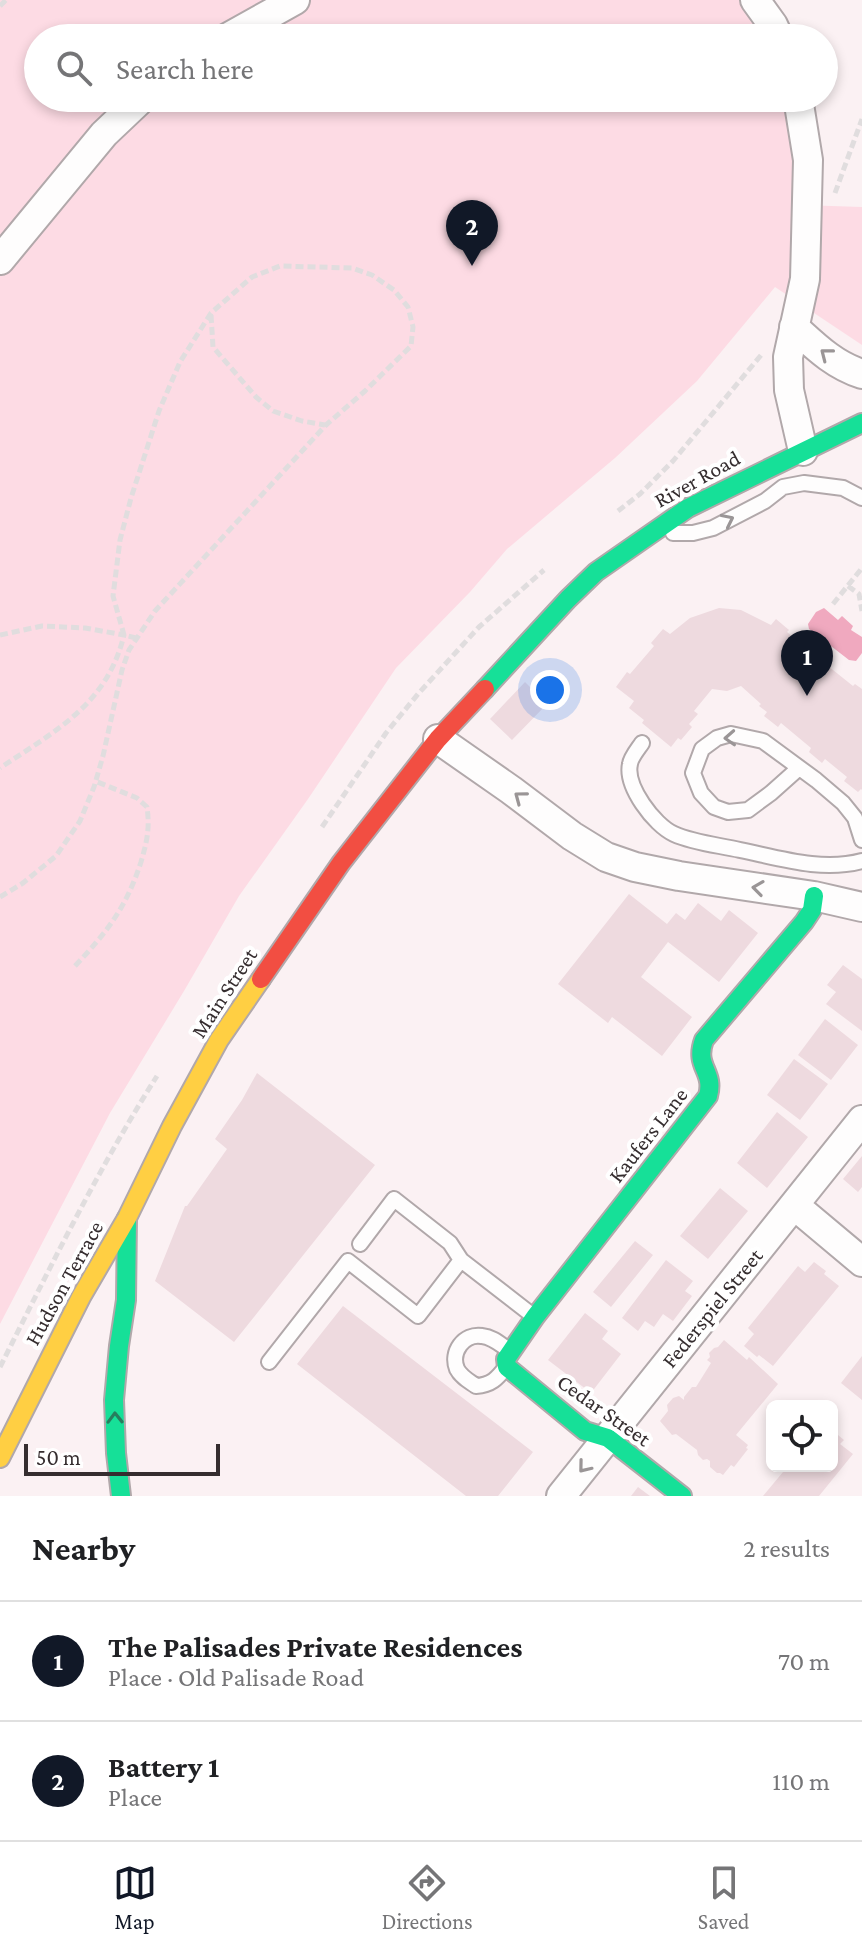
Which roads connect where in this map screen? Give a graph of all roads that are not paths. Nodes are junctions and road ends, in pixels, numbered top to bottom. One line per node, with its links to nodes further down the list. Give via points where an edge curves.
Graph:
1 (295, 0): 3 (street)
2 (755, 0): 4 (street)
3 (252, 24)
4 (772, 24)
5 (127, 112): 7 (street)
6 (800, 112): 8 (street, via 808,160 805,279)
7 (0, 260)
8 (794, 327): 9 (street, one-way to 8, via 828,358); 11 (street, via 789,390)
9 (862, 374)
10 (862, 423): 11 (main road, River Road)
11 (803, 451): 13 (main road, River Road, via 688,508)
12 (862, 498): 13 (lane, one-way to 12, via 713,528 783,487 804,483 843,488)
13 (652, 532): 14 (main road, River Road)
14 (568, 599): 15 (main road, Main Street)
15 (438, 739): 20 (street, one-way to 15, via 679,876 606,857); 24 (main road, Main Street, via 341,863 219,1040)
16 (642, 743): 19 (lane, via 630,763 630,779 652,816 672,833 815,865)
17 (799, 768): 17 (lane, one-way to 17, via 763,741 731,734 702,749 693,773 701,793 728,812 748,810); 18 (lane, via 843,803)
18 (862, 840)
19 (862, 861)
20 (814, 896): 21 (street); 28 (main road, Kaufers Lane, via 804,922 704,1040 699,1054 710,1075 708,1096)
21 (862, 907)
22 (862, 1120): 23 (street, Federspiel Street)
23 (794, 1205): 27 (street); 31 (street, Federspiel Street)
24 (127, 1218): 32 (main road, Hudson Terrace); 33 (main road, Main Street, one-way to 24, via 114,1400 126,1300)
25 (360, 1244): 26 (lane, via 394,1199 450,1243)
26 (461, 1260): 28 (lane); 30 (lane, via 418,1316 348,1261)
27 (862, 1262)
28 (535, 1317): 29 (main road, Kaufers Lane)
29 (507, 1359): 31 (main road, Cedar Street, via 585,1431)
30 (269, 1362)
31 (608, 1438): 34 (street, Federspiel Street, one-way to 34); 35 (main road, Cedar Street)
32 (0, 1458)
33 (121, 1496)
34 (561, 1496)
35 (682, 1496)

